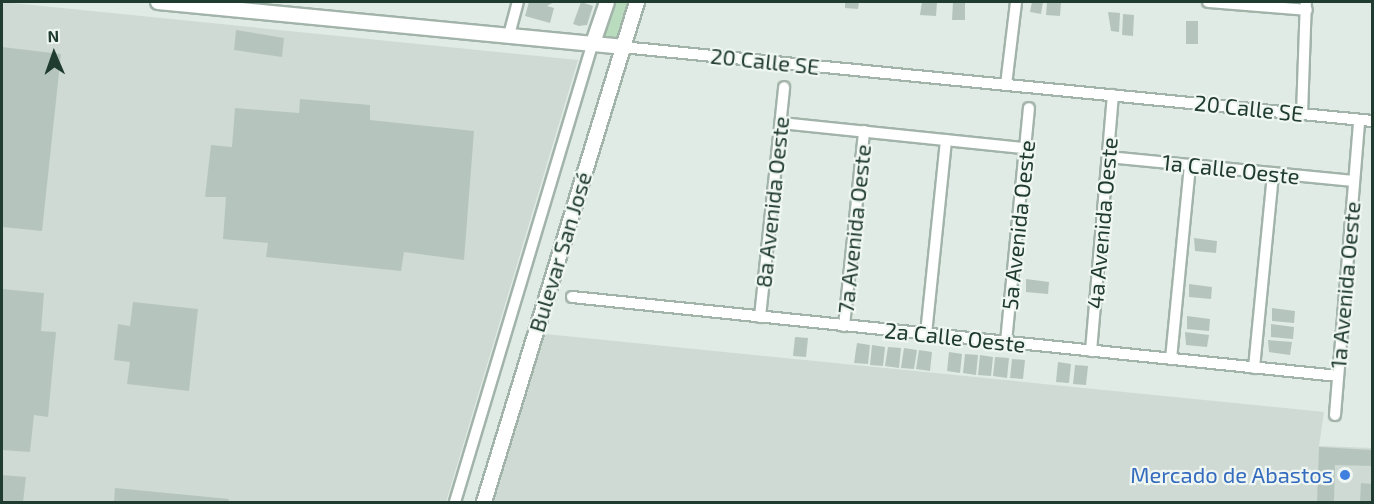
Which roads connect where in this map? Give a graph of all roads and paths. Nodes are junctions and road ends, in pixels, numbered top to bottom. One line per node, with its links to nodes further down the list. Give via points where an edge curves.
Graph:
1 (159, 2): 8 (street, 20 Calle SE)
2 (518, 2): 8 (street)
3 (607, 2): 9 (street, Bulevar San José)
4 (638, 2): 10 (street, Bulevar San José)
5 (1016, 2): 11 (street)
6 (1210, 2): 7 (street)
7 (1306, 6): 15 (street)
8 (509, 35): 9 (street, 20 Calle SE)
9 (594, 44): 10 (street, 20 Calle SE); 36 (street, Bulevar San José)
10 (622, 47): 11 (street, 20 Calle SE); 37 (street, Bulevar San José)
11 (1006, 86): 13 (street, 20 Calle SE)
12 (784, 87): 18 (street, 8a Avenida Oeste)
13 (1113, 95): 15 (street, 20 Calle SE); 22 (street, 4a Avenida Oeste)
14 (1029, 108): 21 (street, 5a Avenida Oeste)
15 (1302, 114): 16 (street, 20 Calle SE)
16 (1359, 120): 17 (street, 20 Calle SE); 25 (street, 1a Avenida Oeste)
17 (1372, 121)
18 (781, 123): 19 (street); 27 (street, 8a Avenida Oeste)
19 (864, 131): 20 (street); 28 (street, 7a Avenida Oeste)
20 (946, 140): 21 (street); 29 (street)
21 (1025, 148): 30 (street, 5a Avenida Oeste)
22 (1108, 157): 23 (street, 1a Calle Oeste); 31 (street, 4a Avenida Oeste)
23 (1190, 165): 24 (street, 1a Calle Oeste); 32 (street)
24 (1273, 173): 25 (street, 1a Calle Oeste); 33 (street)
25 (1354, 181): 34 (street, 1a Avenida Oeste)
26 (572, 297): 27 (street, 2a Calle Oeste)
27 (760, 317): 28 (street, 2a Calle Oeste)
28 (844, 326): 29 (street, 2a Calle Oeste)
29 (926, 334): 30 (street, 2a Calle Oeste)
30 (1006, 342): 31 (street, 2a Calle Oeste)
31 (1091, 351): 32 (street, 2a Calle Oeste)
32 (1171, 359): 33 (street, 2a Calle Oeste)
33 (1254, 368): 34 (street, 2a Calle Oeste)
34 (1338, 376): 35 (street, 1a Avenida Oeste)
35 (1335, 416)
36 (455, 502)
37 (484, 502)

